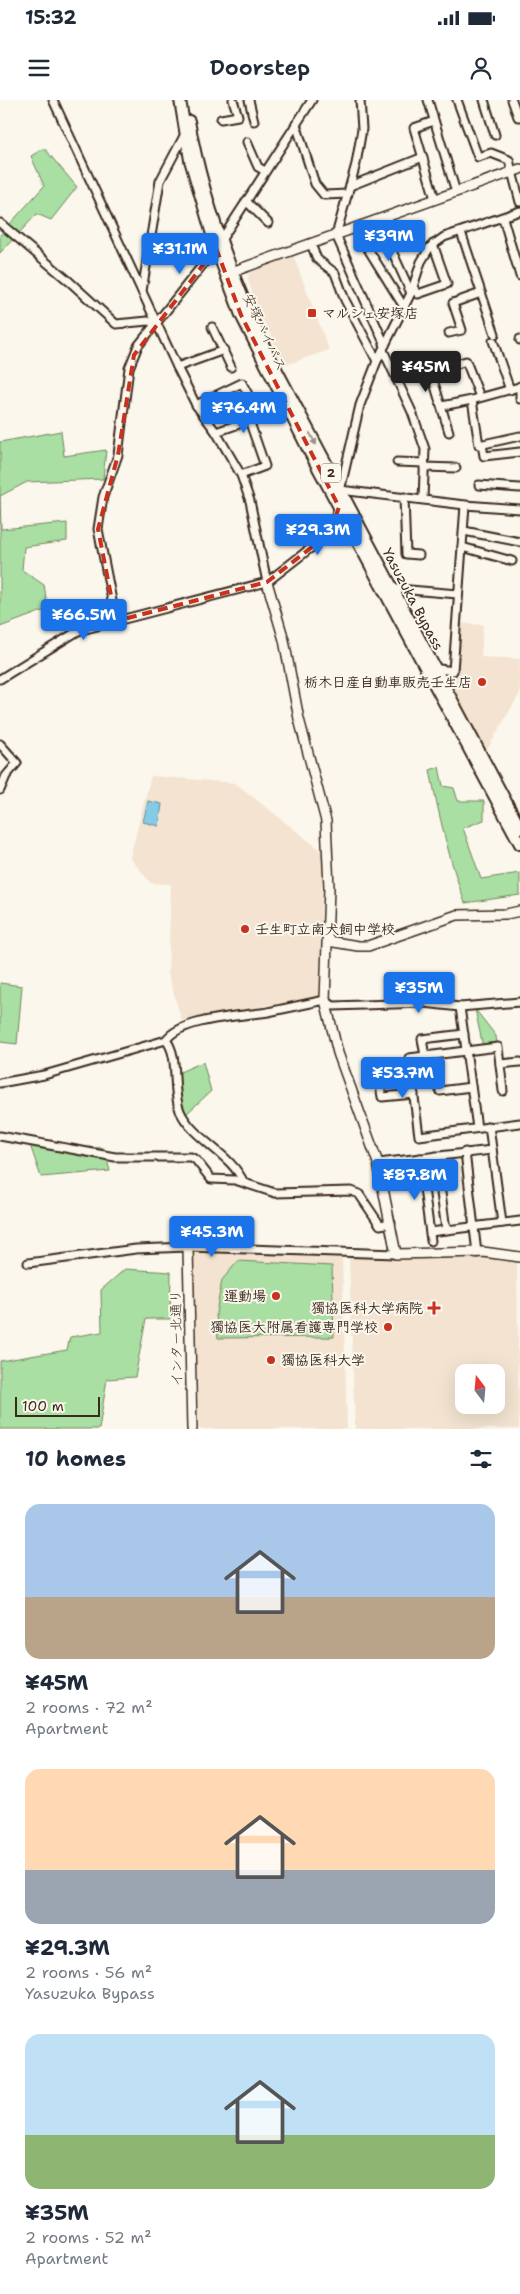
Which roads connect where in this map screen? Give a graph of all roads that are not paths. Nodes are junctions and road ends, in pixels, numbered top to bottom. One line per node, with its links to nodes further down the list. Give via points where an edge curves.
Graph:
1 (53, 100): 44 (street)
2 (180, 100): 17 (main road, 安塚バイパス / 2)
3 (186, 100): 37 (main road, Yasuzuka Bypass / 2, via 198,159)
4 (233, 100): 13 (street, via 238,116)
5 (249, 100): 14 (street)
6 (312, 100): 16 (street)
7 (360, 100): 23 (street, via 362,129)
8 (428, 100): 15 (street)
9 (457, 100): 21 (street, via 478,157 492,153 509,160)
10 (484, 100): 18 (street)
11 (512, 100): 12 (street)
12 (520, 117)
13 (221, 119)
14 (254, 121)
15 (434, 122): 20 (street, via 414,128); 24 (street)
16 (296, 124): 22 (street); 25 (street, via 315,184 324,195)
17 (185, 134): 40 (main road, 安塚バイパス / 2); 44 (street, via 160,181)
18 (495, 135)
19 (247, 142): 22 (street, via 258,166)
20 (423, 157): 23 (street); 26 (street)
21 (517, 170): 24 (street); 28 (street)
22 (265, 171): 27 (street)
23 (350, 186): 25 (street)
24 (456, 192): 26 (street)
25 (348, 194): 36 (street)
26 (435, 199): 31 (street)
27 (246, 201): 33 (street); 37 (street)
28 (520, 202)
29 (520, 211): 30 (street)
30 (503, 218): 35 (street); 42 (street)
31 (378, 220): 34 (street); 43 (street)
32 (0, 223): 47 (street, via 116,324)
33 (268, 223)
34 (355, 228): 36 (street); 46 (street)
35 (461, 232): 39 (street); 45 (street)
36 (336, 235): 38 (street); 50 (street)
37 (222, 238): 40 (street); 41 (main road, Yasuzuka Bypass / 2)
38 (311, 244): 41 (street); 52 (street, via 316,259 335,273)
39 (433, 244): 43 (street, via 421,262); 43 (street, via 447,284 418,294)
40 (216, 248): 41 (main road, 安塚バイパス / 2); 47 (street)
41 (229, 273): 76 (main road, Yasuzuka Bypass / 2, one-way to 76); 80 (main road, 安塚バイパス / 2, via 259,352)
42 (520, 276)
43 (412, 290): 46 (street)
44 (142, 291): 47 (street)
45 (481, 293): 49 (street, via 454,303 462,330); 56 (street)
46 (404, 307): 50 (street)
47 (155, 323): 53 (street); 90 (street, via 138,346 129,368 118,455 103,497 98,529)
48 (212, 327): 51 (street)
49 (448, 334)
50 (384, 347): 52 (street); 71 (street, via 425,449)
51 (224, 350): 53 (street); 54 (street)
52 (377, 362): 76 (street, via 360,405)
53 (177, 367): 61 (street)
54 (231, 367)
55 (520, 386): 56 (street); 58 (street)
56 (510, 390): 57 (street)
57 (480, 397): 60 (street); 62 (street, via 466,360 431,373)
58 (520, 399)
59 (251, 400): 61 (street, via 242,382)
60 (472, 400): 62 (street); 68 (street, via 479,445)
61 (196, 405): 65 (street)
62 (442, 406): 66 (street)
63 (265, 415): 64 (street)
64 (249, 420): 65 (street); 73 (street, via 265,466)
65 (216, 432): 73 (street)
66 (449, 432)
67 (520, 436): 68 (street)
68 (482, 444): 69 (street, via 484,456)
69 (520, 452)
70 (398, 462): 71 (street)
71 (424, 465): 72 (street); 78 (street)
72 (456, 468)
73 (241, 475): 87 (street, via 250,501)
74 (479, 485): 75 (street)
75 (520, 488)
76 (340, 490): 77 (street); 80 (street); 91 (main road, Yasuzuka Bypass / 2)
77 (404, 497): 78 (street); 85 (street, via 406,554)
78 (423, 498): 79 (street)
79 (465, 505): 81 (street); 82 (street)
80 (339, 507): 87 (street, via 332,524 312,547); 96 (main road, Yasuzuka Bypass / 2)
81 (520, 508)
82 (464, 532): 83 (street); 84 (street)
83 (520, 542)
84 (462, 547): 86 (street); 89 (street)
85 (419, 555)
86 (512, 561)
87 (267, 582): 90 (street); 98 (street, via 284,640 299,719 326,821)
88 (398, 589): 89 (street)
89 (458, 594): 91 (street, via 453,671)
90 (116, 621): 92 (street, via 74,632)
91 (433, 668): 95 (main road, Yasuzuka Bypass / 2)
92 (0, 679)
93 (0, 744): 94 (street, via 17,762)
94 (0, 790)
95 (520, 828)
96 (520, 844)
97 (520, 911): 98 (street, via 457,915 368,946)
98 (328, 941): 99 (street)
99 (325, 1000): 101 (street, via 333,1006 424,1003); 103 (street, via 269,1012 205,1020 170,1034); 122 (street, via 341,1064)
100 (520, 1002): 101 (street)
101 (460, 1007): 102 (street)
102 (464, 1034): 104 (street); 105 (street, via 422,1039)
103 (166, 1040): 109 (street, via 44,1075); 123 (street, via 172,1047 180,1111 187,1122 237,1170)
104 (467, 1052): 105 (street); 107 (street, via 498,1048); 110 (street)
105 (424, 1056): 113 (street, via 409,1058)
106 (520, 1062): 107 (street)
107 (500, 1064): 112 (street)
108 (377, 1068): 113 (street, via 382,1098)
109 (0, 1083)
110 (472, 1087): 111 (street); 116 (street)
111 (440, 1091)
112 (503, 1091)
113 (414, 1094): 116 (street, via 419,1136)
114 (520, 1123): 115 (street)
115 (489, 1126): 116 (street); 118 (street)
116 (477, 1128)
117 (0, 1136): 123 (street, via 115,1157 191,1157 211,1179)
118 (492, 1150): 119 (street); 126 (street)
119 (465, 1152): 120 (street); 127 (street)
120 (436, 1156): 121 (street); 128 (street)
121 (420, 1158): 122 (street); 129 (street)
122 (378, 1163): 125 (street)
123 (244, 1183): 125 (street, via 275,1193 355,1192 380,1225)
124 (520, 1221): 126 (street)
125 (391, 1223): 133 (street)
126 (502, 1223): 127 (street)
127 (473, 1226): 128 (street); 132 (street)
128 (446, 1230): 129 (street)
129 (430, 1232): 130 (street)
130 (431, 1241)
131 (188, 1247): 133 (street); 135 (street, via 136,1249); 136 (street, インター北通り)
132 (477, 1252): 133 (street); 134 (street)
133 (396, 1254)
134 (520, 1257)
135 (28, 1263)
136 (192, 1429)

